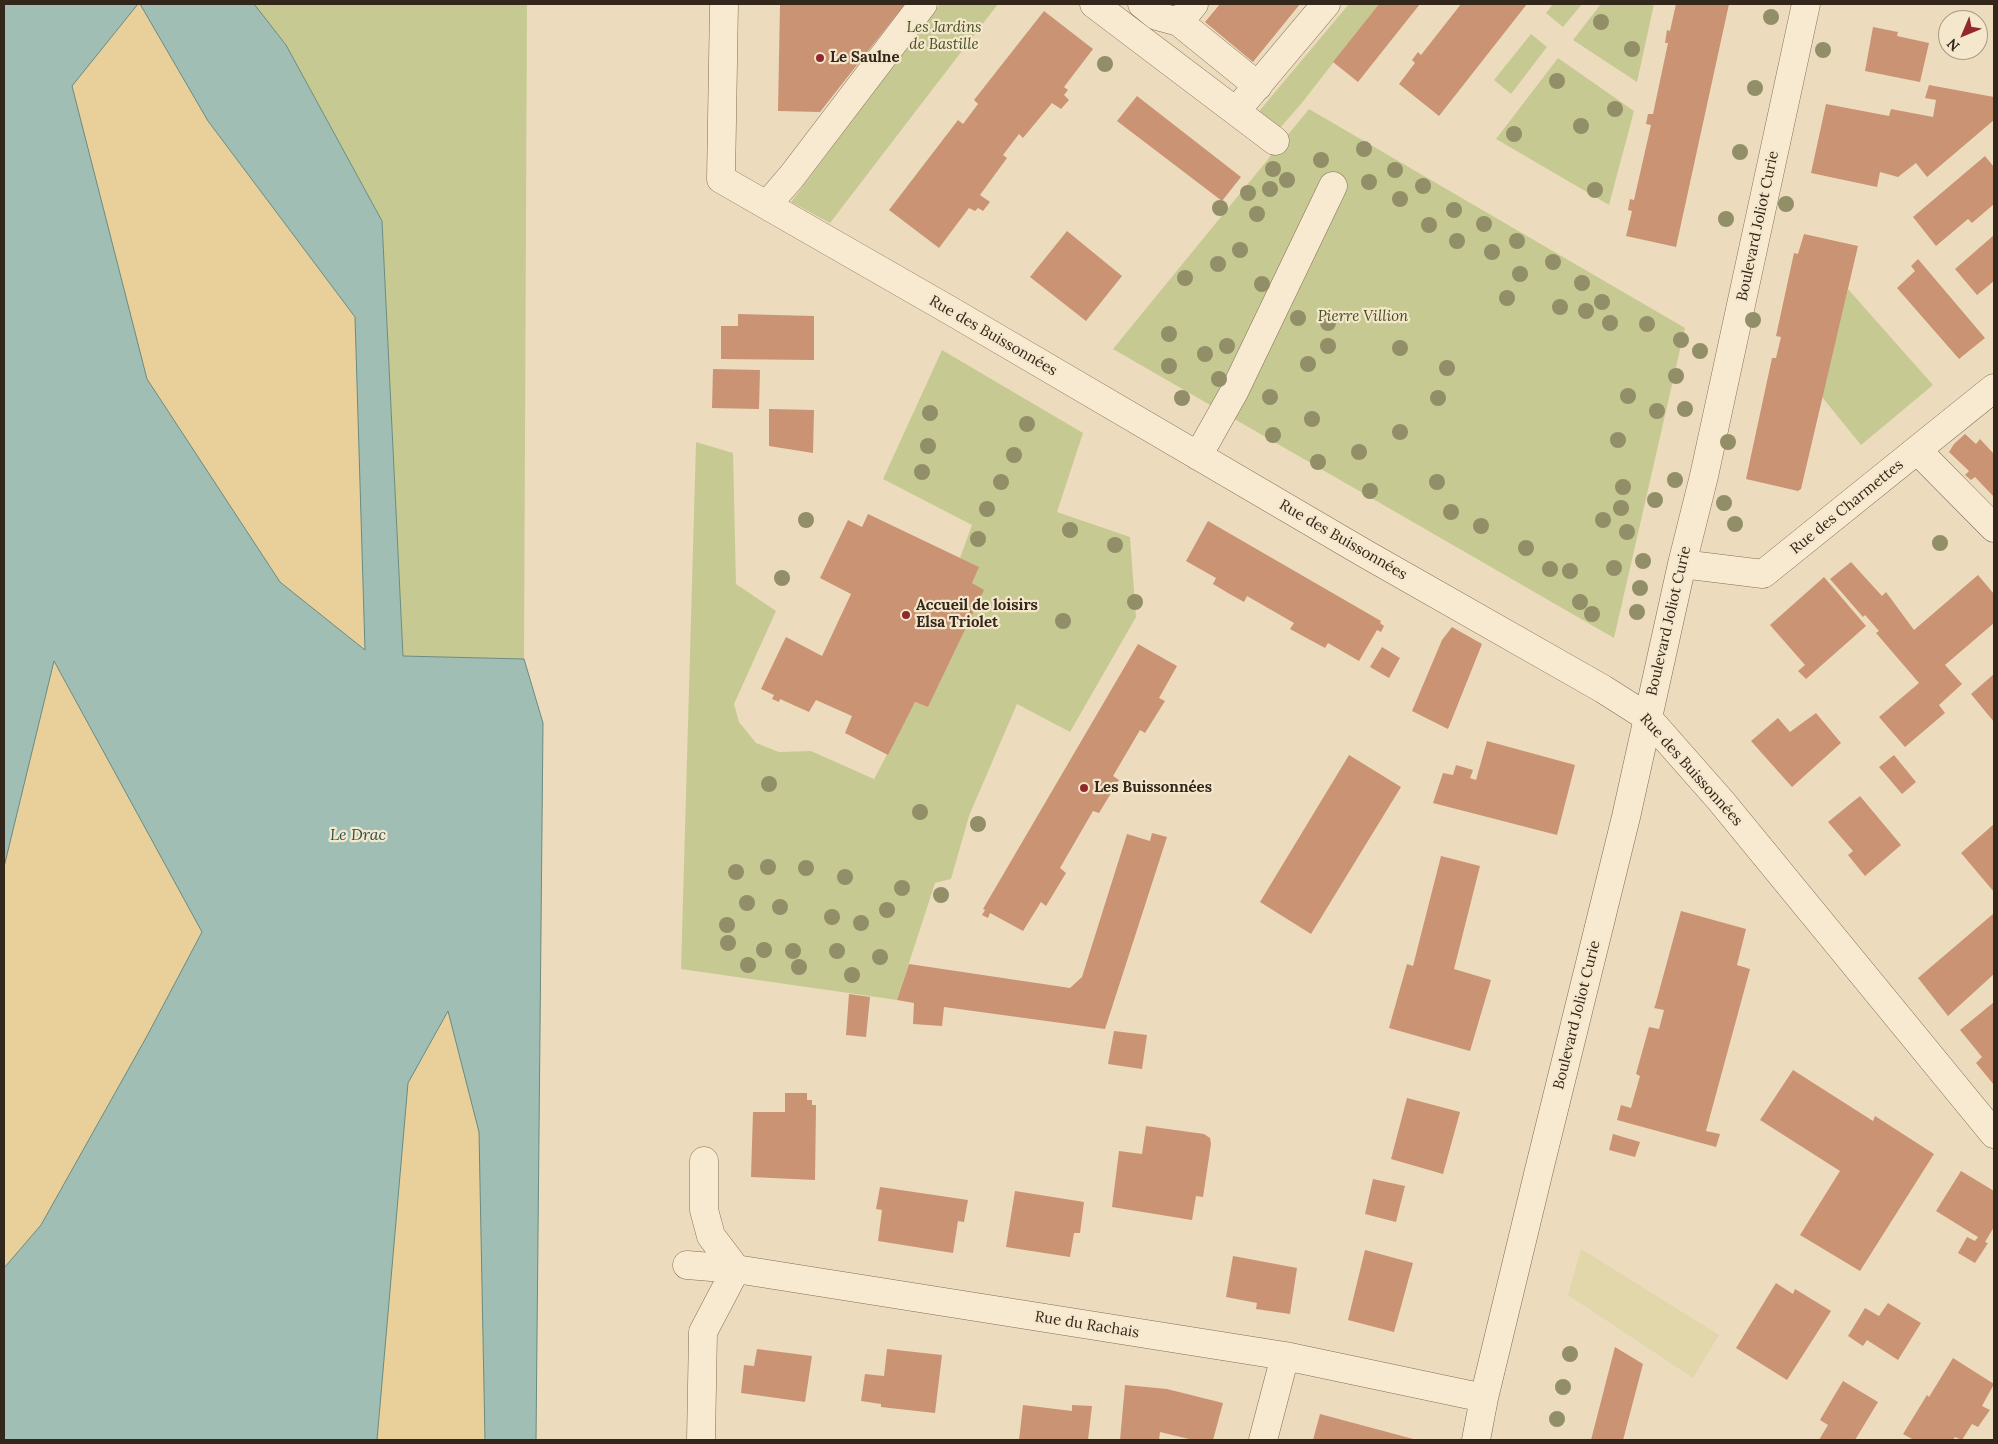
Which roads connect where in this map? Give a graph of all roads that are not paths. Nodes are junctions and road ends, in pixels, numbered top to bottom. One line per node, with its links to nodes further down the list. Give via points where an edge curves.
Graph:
1 (724, 4): 12 (street, Rue des Buissonnées, via 721,179)
2 (923, 4): 12 (street)
3 (1094, 4): 9 (street)
4 (1142, 4): 7 (street, via 1157,16)
5 (1326, 4): 8 (street)
6 (1806, 4): 17 (street, Boulevard Joliot Curie)
7 (1187, 13): 8 (street)
8 (1258, 86): 9 (street)
9 (1236, 112): 10 (street)
10 (1275, 141)
11 (1333, 186): 15 (street, via 1234,392)
12 (767, 205): 15 (street, Rue des Buissonnées)
13 (1994, 388): 14 (street, Rue des Charmettes)
14 (1917, 450): 16 (street); 17 (street, Rue des Charmettes, via 1763,574)
15 (1198, 456): 18 (street, Rue des Buissonnées)
16 (1994, 528)
17 (1682, 564): 18 (street, Boulevard Joliot Curie)
18 (1647, 717): 19 (street, Rue des Buissonnées, via 1721,801); 24 (street, Boulevard Joliot Curie, via 1626,817)
19 (1994, 1134)
20 (704, 1161): 22 (street, via 704,1210 712,1236)
21 (687, 1265): 22 (street, Rue du Rachais)
22 (736, 1269): 23 (street, Rue du Rachais); 25 (street, via 703,1332)
23 (1285, 1356): 24 (street, Rue du Rachais); 26 (street)
24 (1484, 1398): 27 (street, Boulevard Joliot Curie)
25 (701, 1440)
26 (1263, 1440)
27 (1476, 1440)

